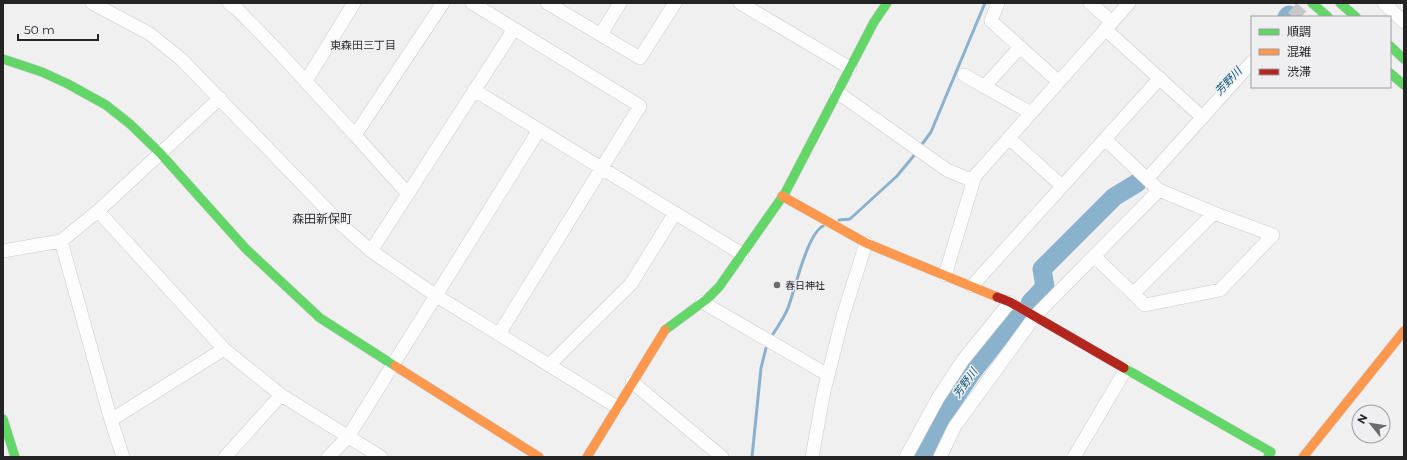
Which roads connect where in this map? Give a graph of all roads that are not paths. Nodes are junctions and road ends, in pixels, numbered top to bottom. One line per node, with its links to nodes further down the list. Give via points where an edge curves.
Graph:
1 (92, 3): 39 (street, via 150,34 181,58)
2 (229, 3): 33 (street)
3 (354, 3): 33 (street)
4 (443, 3): 43 (street)
5 (472, 3): 17 (street)
6 (547, 3): 23 (street)
7 (620, 3): 23 (street)
8 (675, 3): 23 (street, via 640,58)
9 (740, 3): 29 (street)
10 (887, 3): 29 (main road)
11 (998, 3): 24 (street, via 991,21)
12 (1090, 3): 21 (street)
13 (1129, 3): 21 (street)
14 (1312, 3): 18 (main road)
15 (1340, 3): 19 (main road)
16 (1390, 5): 20 (street)
17 (490, 7): 22 (street)
18 (1327, 16)
19 (1355, 16)
20 (1404, 22)
21 (1109, 26): 32 (street); 34 (street)
22 (514, 29): 37 (street); 47 (street, via 640,106)
23 (601, 34)
24 (1020, 47): 34 (street); 36 (street)
25 (1391, 47): 27 (main road)
26 (3, 59): 46 (main road, via 42,72 106,105)
27 (1404, 59)
28 (1251, 63): 41 (street)
29 (850, 68): 38 (main road)
30 (1391, 74): 35 (main road)
31 (964, 76): 36 (street)
32 (1160, 78): 41 (street); 45 (street)
33 (306, 81): 43 (street)
34 (1059, 82): 40 (street)
35 (1404, 85)
36 (984, 87): 40 (street)
37 (474, 90): 42 (street); 52 (street)
38 (837, 92): 49 (street, via 947,170); 53 (main road)
39 (220, 98): 46 (street); 60 (street, via 343,226)
40 (1031, 113): 44 (street)
41 (1202, 117): 48 (street)
42 (539, 130): 47 (street); 66 (street)
43 (355, 135): 52 (street)
44 (1009, 138): 49 (street); 50 (street)
45 (1105, 139): 48 (street); 50 (street)
46 (160, 153): 54 (street); 73 (main road, via 246,249 278,280 320,318)
47 (602, 168): 56 (street); 71 (street)
48 (1147, 179): 51 (street)
49 (973, 180): 63 (street)
50 (1062, 186): 64 (street)
51 (1159, 190): 55 (street); 62 (street)
52 (408, 194): 60 (street)
53 (782, 196): 58 (main road); 61 (main road)
54 (98, 211): 57 (street); 72 (street)
55 (1214, 212): 65 (street); 65 (street, via 1273,235 1220,290 1145,305)
56 (675, 213): 61 (street); 74 (street, via 631,284)
57 (61, 241): 59 (street); 81 (street)
58 (866, 243): 63 (main road); 76 (street)
59 (3, 251)
60 (371, 251): 66 (street)
61 (742, 254): 67 (main road, via 719,287)
62 (1094, 256): 65 (street); 69 (street)
63 (945, 275): 64 (main road)
64 (972, 286): 68 (main road)
65 (1134, 294)
66 (435, 295): 71 (street); 73 (street)
67 (702, 302): 76 (street); 77 (main road, via 666,328)
68 (1010, 302): 69 (main road); 92 (street, via 950,379)
69 (1035, 316): 75 (main road); 93 (street, via 955,426)
70 (1404, 331): 96 (main road)
71 (499, 334): 74 (street)
72 (224, 349): 78 (street); 81 (street)
73 (392, 365): 82 (street); 88 (main road)
74 (549, 365): 79 (street)
75 (1126, 369): 94 (street); 95 (main road, via 1271,452)
76 (828, 375): 91 (street)
77 (632, 382): 79 (main road); 90 (street)
78 (280, 395): 82 (street); 85 (street)
79 (617, 407): 89 (main road)
80 (3, 419): 83 (main road)
81 (111, 420): 84 (street)
82 (348, 436): 86 (street); 87 (street)
83 (15, 457)
84 (122, 457)
85 (225, 457)
86 (328, 457)
87 (381, 457)
88 (539, 457)
89 (587, 457)
90 (722, 457)
91 (812, 457)
92 (906, 457)
93 (940, 457)
94 (1074, 457)
95 (1268, 457)
96 (1303, 457)

